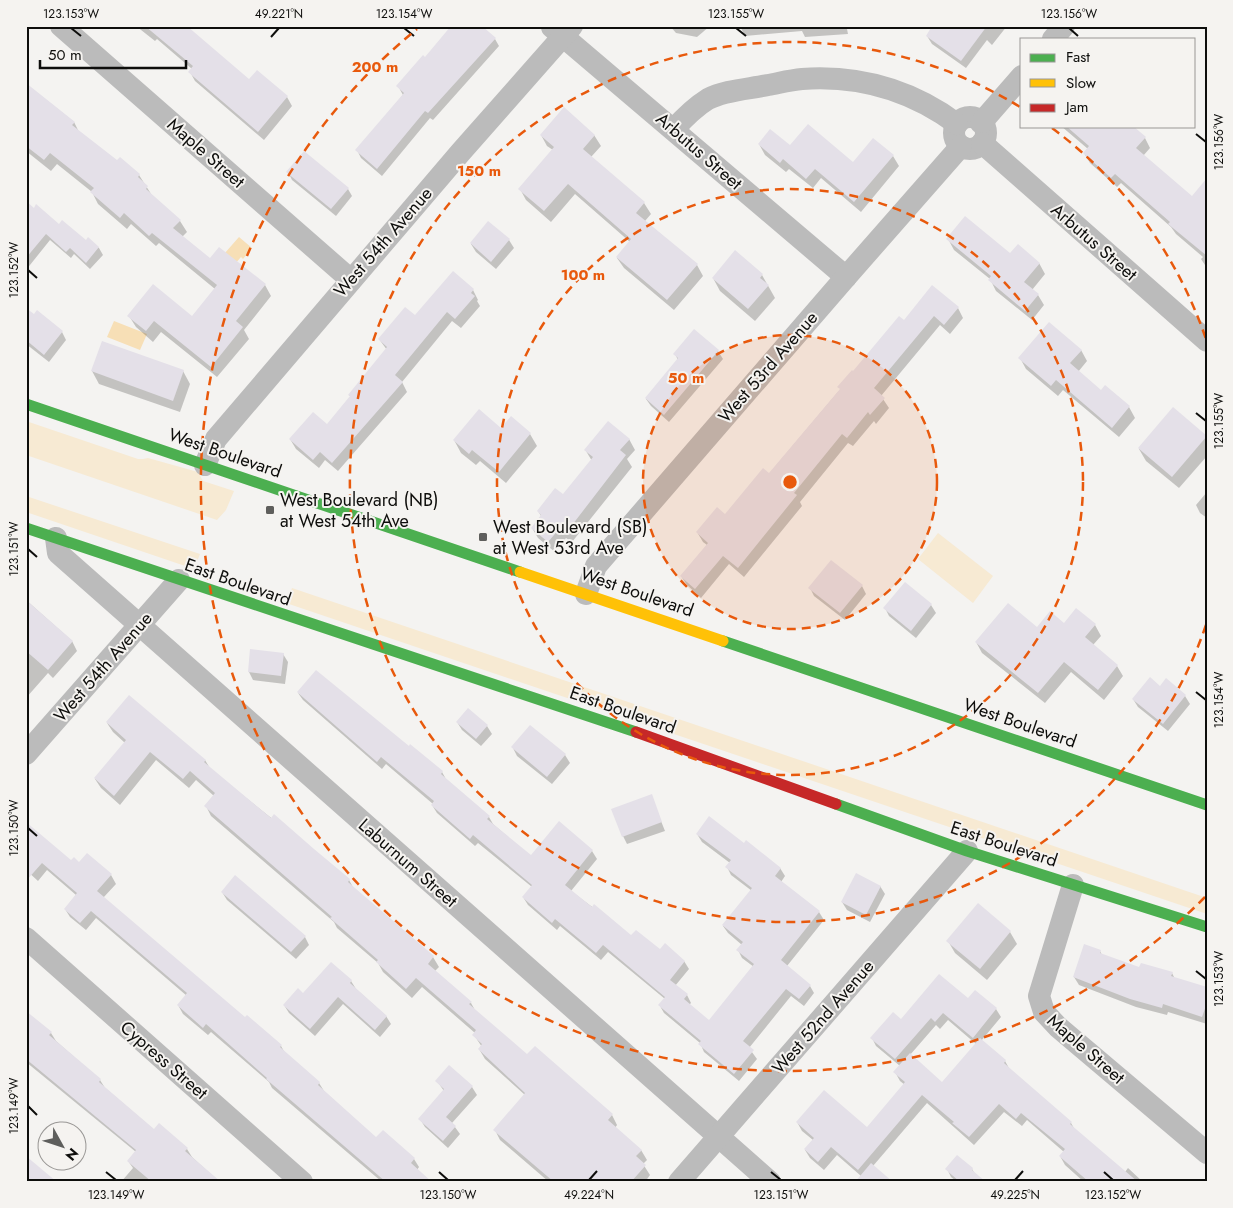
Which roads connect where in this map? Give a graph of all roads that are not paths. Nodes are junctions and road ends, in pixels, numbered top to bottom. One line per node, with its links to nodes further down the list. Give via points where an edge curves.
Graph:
1 (61, 26): 9 (street, Maple Street)
2 (1064, 26): 4 (street)
3 (562, 30): 6 (street, Arbutus Street); 9 (street, West 54th Avenue)
4 (1055, 38)
5 (1020, 79): 7 (street, West 53rd Avenue)
6 (674, 130): 7 (street, via 688,114 709,99 728,93 802,79 853,80 899,91 940,111 957,124 969,117 978,120); 8 (street, Arbutus Street)
7 (975, 137): 8 (street, West 53rd Avenue); 10 (street, Arbutus Street)
8 (846, 277): 16 (street, West 53rd Avenue, via 596,566)
9 (351, 280): 12 (street, West 54th Avenue, via 216,439)
10 (1207, 341)
11 (26, 404): 12 (street, West Boulevard)
12 (205, 465): 16 (street, West Boulevard)
13 (26, 528): 14 (street, East Boulevard)
14 (56, 538): 15 (street, East Boulevard); 17 (street, Laburnum Street, via 58,553)
15 (179, 580): 17 (street, West 54th Avenue); 20 (street, East Boulevard, via 641,734)
16 (586, 594): 19 (street, West Boulevard)
17 (140, 625): 18 (street, West 54th Avenue); 24 (street, Laburnum Street)
18 (26, 754)
19 (1207, 805)
20 (967, 852): 21 (street, East Boulevard); 24 (street, West 52nd Avenue)
21 (1073, 886): 22 (street, East Boulevard); 25 (street, Maple Street, via 1039,996 1044,1012)
22 (1207, 927)
23 (26, 938): 26 (street, Cypress Street)
24 (718, 1136): 27 (street, West 52nd Avenue); 28 (street, Laburnum Street)
25 (1207, 1153)
26 (302, 1182)
27 (679, 1182)
28 (770, 1182)

